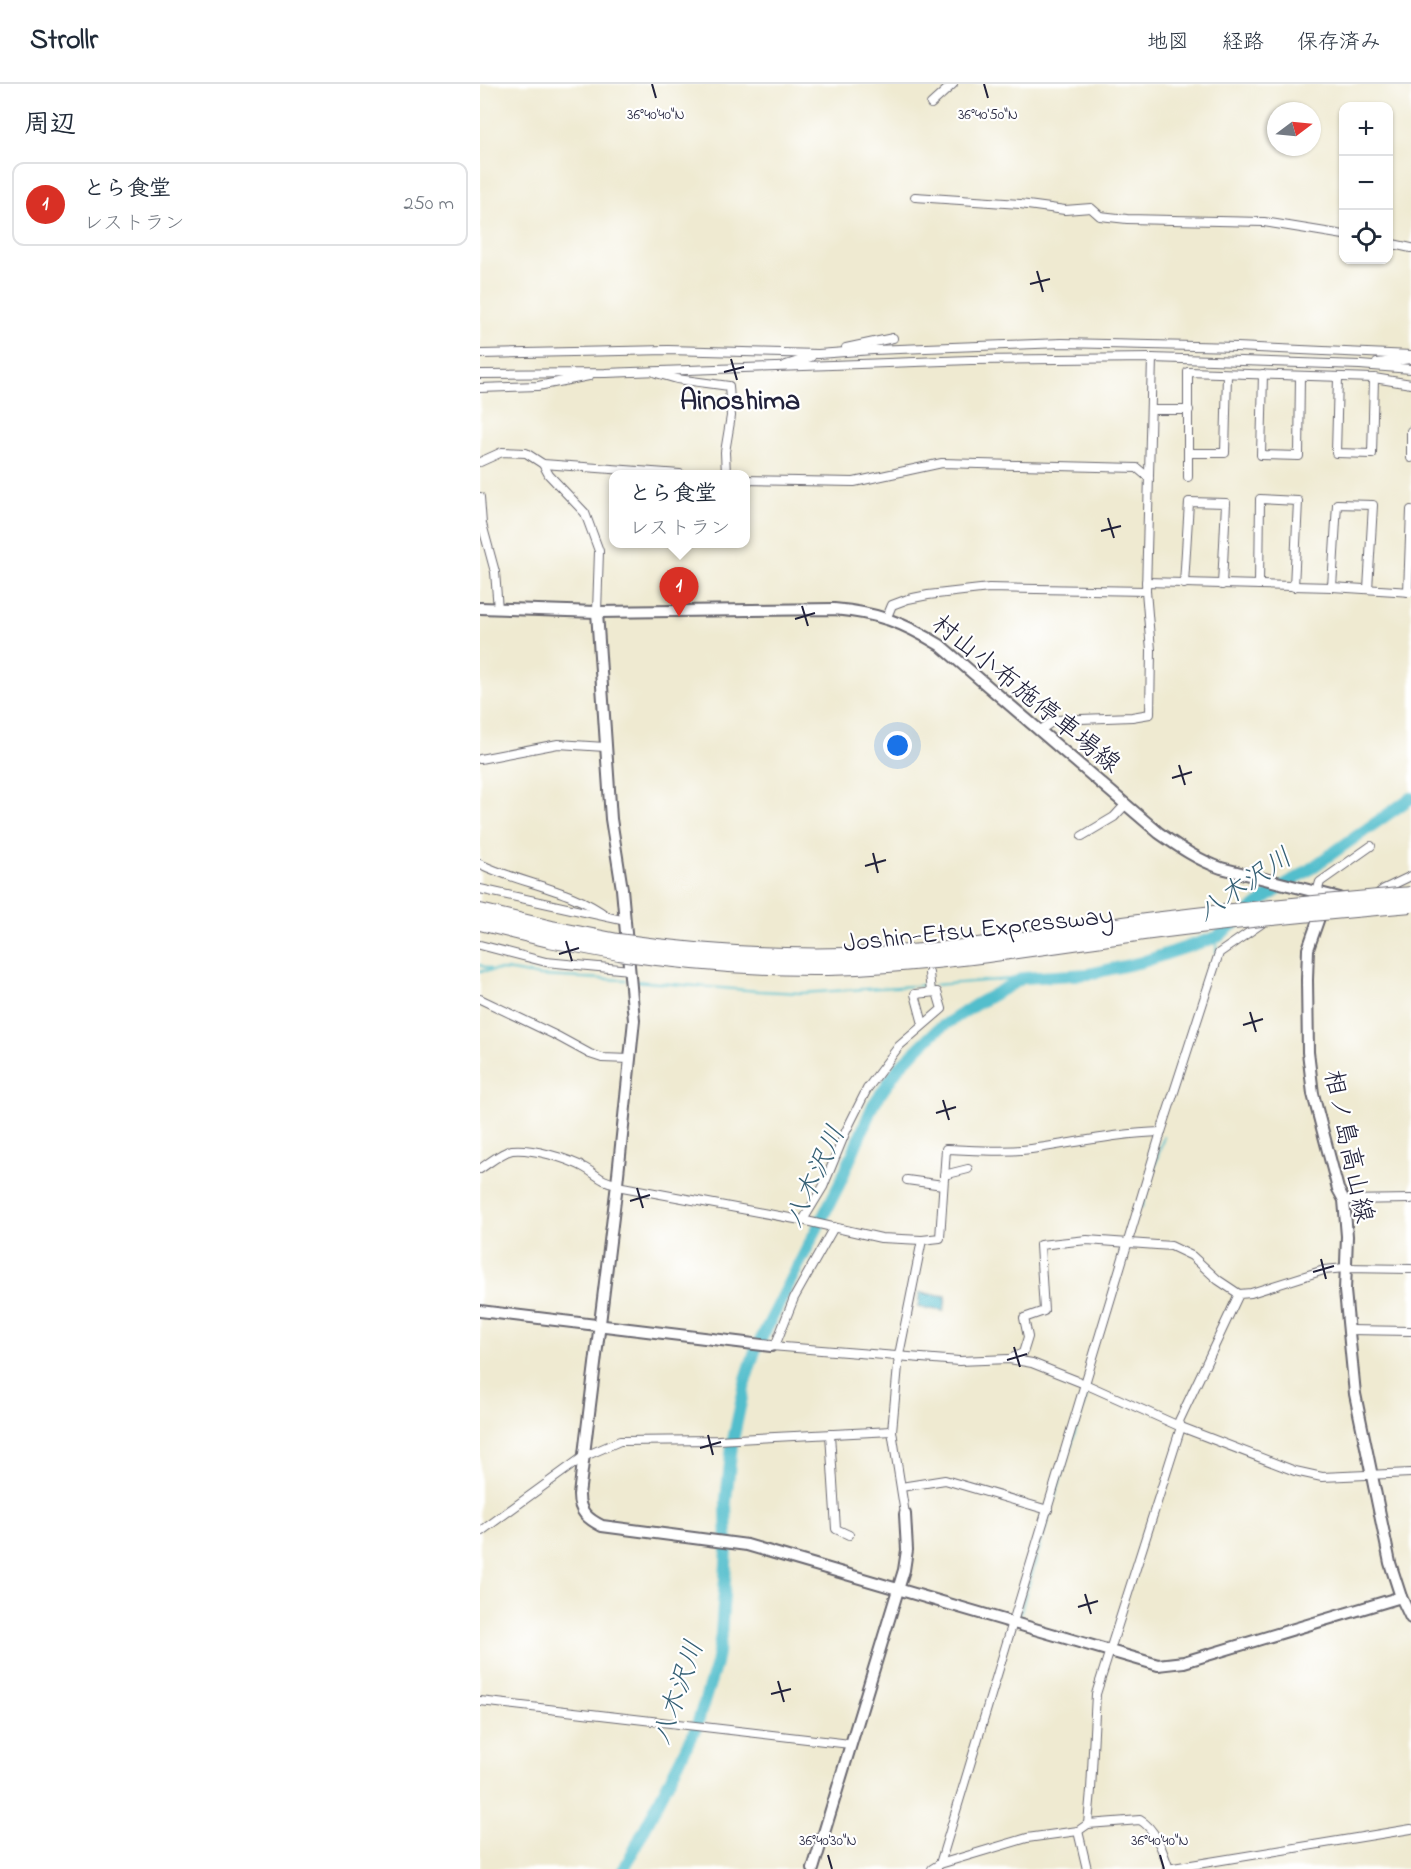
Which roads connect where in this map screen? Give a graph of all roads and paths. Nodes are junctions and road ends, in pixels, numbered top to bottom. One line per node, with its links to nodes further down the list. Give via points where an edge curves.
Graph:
1 (953, 84): 2 (street)
2 (931, 104)
3 (915, 197): 4 (street, via 1065,210 1091,208 1100,216 1127,219 1264,222)
4 (1339, 234)
5 (1393, 244): 6 (street)
6 (1411, 248)
7 (893, 338): 9 (street)
8 (480, 354): 9 (street, via 668,350)
9 (818, 354): 10 (street, via 1062,343 1237,347); 13 (street)
10 (1411, 357): 12 (street)
11 (1152, 358): 12 (street); 13 (street); 25 (street)
12 (1360, 365): 14 (street)
13 (776, 368): 15 (street)
14 (1411, 369)
15 (648, 371): 16 (street); 33 (street, via 729,386 731,416)
16 (605, 373): 17 (street); 24 (street, via 538,386)
17 (480, 374)
18 (1227, 374): 19 (street); 26 (street, via 1188,372); 28 (street, via 1225,453)
19 (1263, 374): 20 (street); 20 (street, via 1262,455 1299,456)
20 (1300, 376): 21 (street)
21 (1338, 377): 22 (street); 22 (street, via 1336,453 1372,454)
22 (1374, 378): 23 (street)
23 (1411, 384)
24 (480, 388)
25 (1152, 410): 26 (street); 35 (street)
26 (1189, 410): 28 (street)
27 (1411, 431): 29 (street)
28 (1189, 453): 34 (street)
29 (1411, 458)
30 (480, 462): 31 (street, via 502,452 526,453)
31 (543, 464): 32 (street); 49 (street, via 585,513 599,551)
32 (625, 470)
33 (726, 470)
34 (1188, 477)
35 (1149, 478): 36 (street, via 1137,468 942,463 854,482); 42 (street)
36 (750, 480)
37 (480, 497): 48 (street)
38 (1411, 510): 46 (street)
39 (1184, 584): 40 (street); 40 (street, via 1189,502 1226,503); 42 (street)
40 (1222, 585): 41 (street)
41 (1259, 585): 43 (street); 43 (street, via 1260,499 1298,501)
42 (1146, 587): 50 (street, via 989,588 908,599 892,605); 51 (street, via 1151,650 1150,714 1055,720)
43 (1294, 587): 44 (street)
44 (1332, 587): 45 (street); 45 (street, via 1337,504 1373,505)
45 (1368, 589): 46 (street)
46 (1410, 592)
47 (480, 608): 48 (street, 村山小布施停車場線)
48 (498, 609): 49 (street, 村山小布施停車場線)
49 (597, 612): 50 (street, 村山小布施停車場線, via 834,609); 52 (street)
50 (887, 617): 51 (street, 村山小布施停車場線, via 940,645)
51 (1039, 730): 54 (street, 村山小布施停車場線)
52 (605, 747): 53 (street, via 558,744); 68 (street)
53 (480, 759)
54 (1126, 804): 55 (street, via 1114,817); 60 (street, 村山小布施停車場線, via 1159,833 1204,862)
55 (1082, 836)
56 (1371, 846): 60 (street)
57 (480, 864): 67 (street, via 566,896)
58 (1409, 879): 63 (street, via 1384,889)
59 (480, 890): 67 (street)
60 (1311, 891): 62 (street, 村山小布施停車場線); 78 (street, via 1219,953)
61 (1411, 894): 71 (highway, Joshin-Etsu Expressway, bridge, via 1212,913 898,953 758,955)
62 (1328, 896): 63 (street, 村山小布施停車場線); 86 (street, 相ノ島高山線, via 1308,949 1308,1052 1313,1094)
63 (1366, 903): 66 (street, 村山小布施停車場線)
64 (1411, 905): 71 (highway, Joshin-Etsu Expressway, bridge, via 1180,928 891,965 757,967 688,962)
65 (480, 911): 71 (highway, Joshin-Etsu Expressway)
66 (1411, 913)
67 (610, 919): 68 (street)
68 (626, 921): 72 (street)
69 (480, 923): 71 (highway, Joshin-Etsu Expressway, via 549,940)
70 (480, 945): 72 (street, via 546,962)
71 (619, 947)
72 (630, 972): 77 (street, via 634,1020)
73 (929, 973): 74 (street)
74 (931, 992): 76 (street, via 915,994); 76 (street, via 937,992 942,1009)
75 (480, 999): 77 (street, via 590,1054)
76 (923, 1024): 87 (street, via 898,1046 867,1089)
77 (630, 1059): 83 (street)
78 (1161, 1132): 81 (street, via 1036,1148 945,1149); 90 (street)
79 (968, 1168): 81 (street)
80 (480, 1169): 83 (street, via 512,1150 532,1152 562,1158 602,1181)
81 (944, 1175): 84 (street)
82 (907, 1180): 84 (street)
83 (617, 1185): 87 (street); 95 (street)
84 (943, 1185): 89 (street, via 940,1238)
85 (1411, 1199): 86 (street)
86 (1344, 1200): 91 (street, 相ノ島高山線)
87 (805, 1220): 88 (street)
88 (834, 1227): 89 (street, via 881,1238); 98 (street, via 794,1298)
89 (922, 1240): 99 (street)
90 (1128, 1242): 93 (street, via 1171,1246 1192,1256); 100 (street, via 1088,1240 1040,1245 1044,1311 1024,1318 1028,1337 1023,1353); 101 (street)
91 (1346, 1268): 92 (street); 93 (street, via 1324,1270); 96 (street, 相ノ島高山線)
92 (1411, 1269)
93 (1239, 1294): 102 (street, via 1179,1421)
94 (480, 1311): 95 (street)
95 (600, 1325): 98 (street); 105 (street)
96 (1348, 1330): 97 (street); 107 (street, 相ノ島高山線, via 1355,1394)
97 (1411, 1331)
98 (773, 1346): 99 (street)
99 (899, 1355): 100 (street, via 959,1361); 103 (street)
100 (1009, 1359): 101 (street, via 1032,1363)
101 (1085, 1384): 102 (street); 109 (street)
102 (1181, 1427): 107 (street, via 1295,1472 1322,1477); 117 (street)
103 (892, 1431): 104 (street); 108 (street)
104 (830, 1434): 105 (street, via 620,1441); 112 (street, via 836,1529)
105 (583, 1457): 111 (street); 113 (street, via 579,1504 587,1518 602,1526 747,1545)
106 (1411, 1473): 107 (street)
107 (1371, 1475): 114 (street, 相ノ島高山線)
108 (901, 1487): 109 (street, via 945,1480); 110 (street)
109 (1048, 1509): 116 (street)
110 (905, 1514): 113 (street, via 908,1550)
111 (480, 1532)
112 (849, 1535)
113 (898, 1591): 116 (street); 119 (street)
114 (1401, 1597): 115 (street, 相ノ島高山線); 117 (street, via 1184,1662 1158,1665)
115 (1411, 1618)
116 (1012, 1622): 117 (street); 124 (street)
117 (1111, 1652): 120 (street, via 1096,1694)
118 (480, 1701): 119 (street)
119 (850, 1744): 125 (street)
120 (1088, 1824): 122 (street); 127 (street, via 1145,1822)
121 (1411, 1829): 123 (street)
122 (1078, 1831): 124 (street, via 1027,1838); 126 (street)
123 (1218, 1865): 127 (street)
124 (936, 1867)
125 (813, 1869)
126 (1087, 1869)
127 (1168, 1869)

